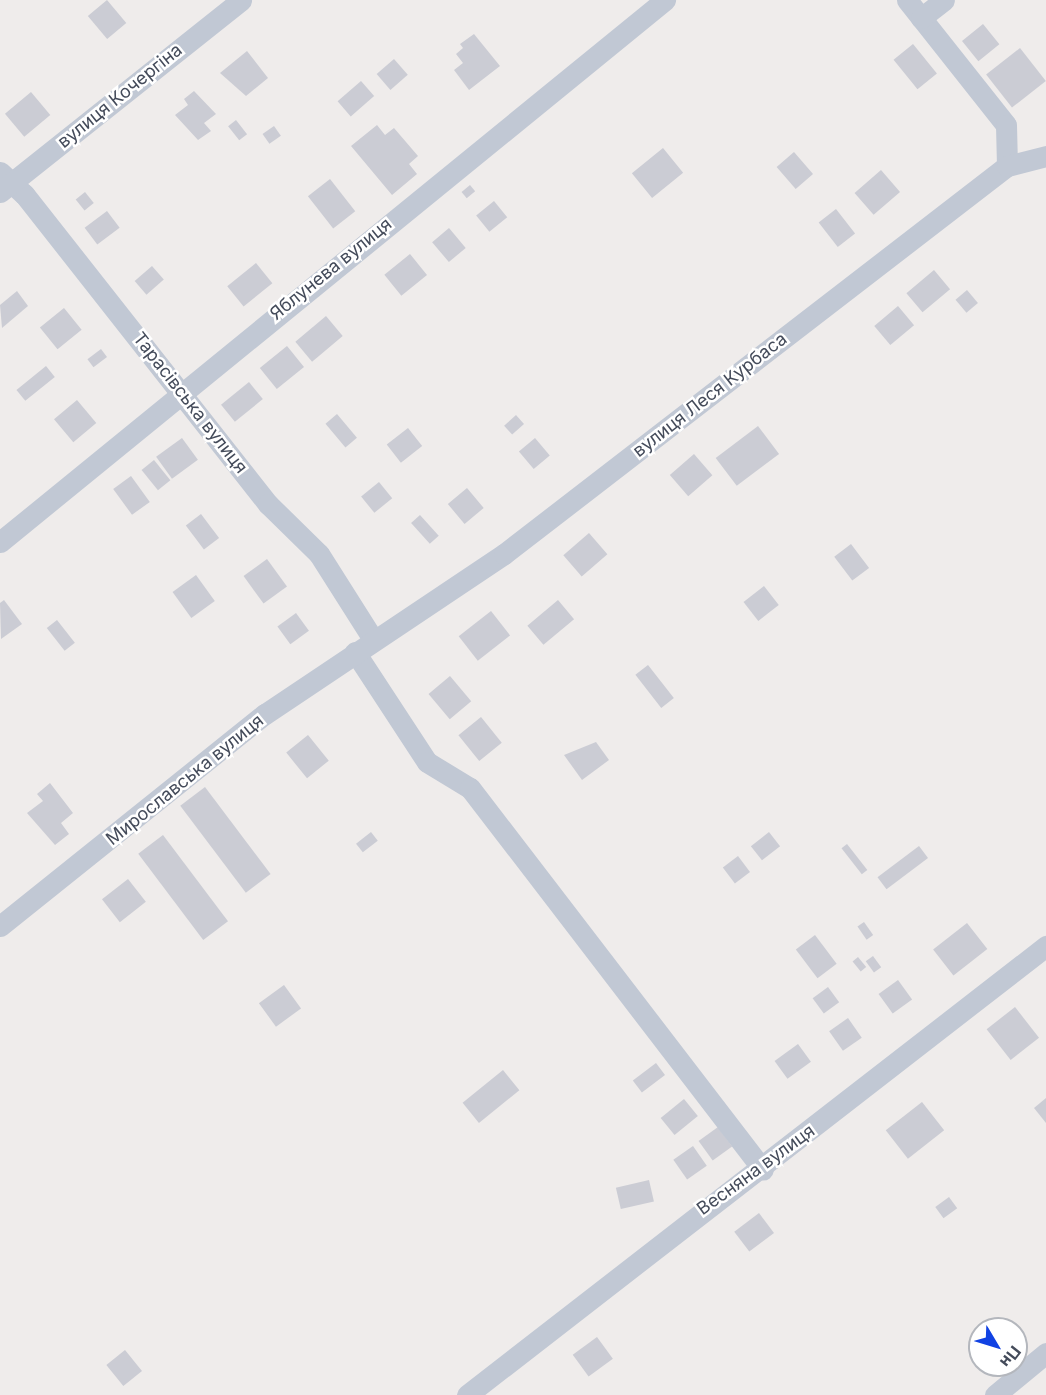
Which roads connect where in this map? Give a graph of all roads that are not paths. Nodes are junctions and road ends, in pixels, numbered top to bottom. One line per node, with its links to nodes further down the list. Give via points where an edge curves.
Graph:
1 (241, 0): 8 (street, вулиця Кочергіна)
2 (665, 0): 9 (street, Яблунева вулиця)
3 (907, 0): 5 (street)
4 (944, 0): 5 (street)
5 (921, 18): 7 (street, via 1006,125)
6 (1046, 156): 7 (street, вулиця Леся Курбаса)
7 (1007, 166): 11 (street, вулиця Леся Курбаса, via 504,554)
8 (3, 183): 9 (street, Тарасівська вулиця, via 24,194)
9 (180, 391): 10 (street, Яблунева вулиця); 11 (street, Тарасівська вулиця, via 268,504 319,554)
10 (0, 542)
11 (373, 639): 12 (street, Мирославська вулиця)
12 (355, 652): 13 (street, Мирославська вулиця, via 265,714); 15 (street, via 427,762 470,788)
13 (0, 926)
14 (1046, 946): 15 (street, Весняна вулиця)
15 (763, 1170): 17 (street, Весняна вулиця, via 696,1213)
16 (1046, 1353): 18 (street)
17 (467, 1395)
18 (995, 1395)

